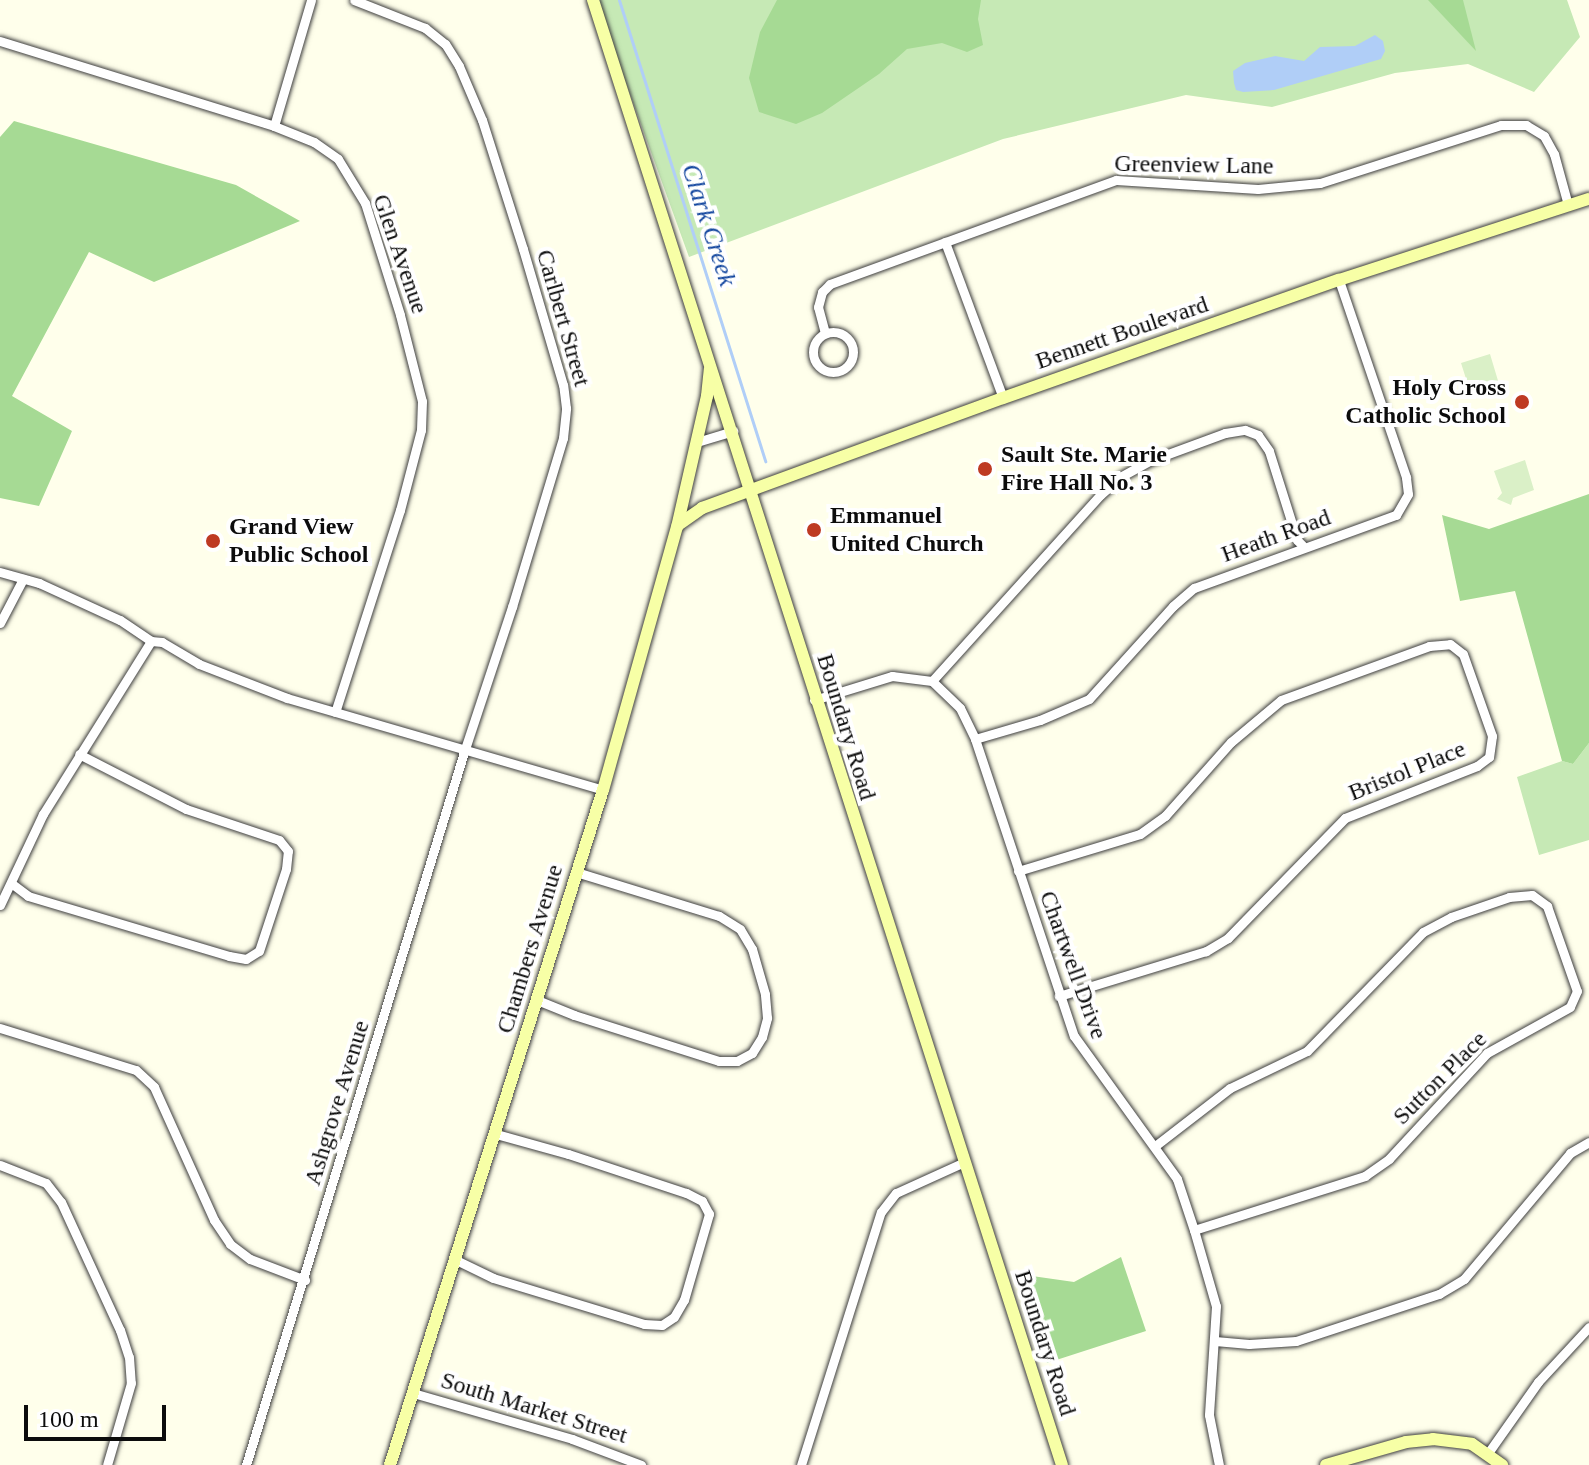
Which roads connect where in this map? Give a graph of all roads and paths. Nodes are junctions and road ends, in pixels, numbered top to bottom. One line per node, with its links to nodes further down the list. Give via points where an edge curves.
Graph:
1 (311, 0): 5 (street)
2 (354, 0): 26 (street, Carlbert Street, via 425,28 445,44 459,66 482,120 563,385 563,438)
3 (593, 0): 11 (main road, Boundary Road)
4 (0, 41): 5 (street, Glen Avenue)
5 (274, 126): 24 (street, Glen Avenue, via 314,142 338,159 365,203 422,401 421,430 400,510)
6 (1589, 199): 7 (main road, Bennett Boulevard)
7 (1568, 205): 8 (street, Greenview Lane, via 1544,136 1526,125 1501,125 1320,183 1258,189 1116,180); 9 (main road, Bennett Boulevard)
8 (945, 242): 10 (street, Greenview Lane, via 830,284 818,307); 12 (street)
9 (1339, 280): 12 (main road, Bennett Boulevard); 17 (street, Heath Road, via 1408,494 1396,515)
10 (825, 333): 10 (street, Greenview Lane, via 839,333 849,341 851,360 842,370 829,372 814,361 815,342)
11 (711, 361): 13 (main road, Boundary Road); 14 (main road, Chambers Avenue)
12 (1003, 398): 15 (main road, Bennett Boulevard)
13 (733, 431): 14 (street); 15 (main road, Boundary Road)
14 (697, 442): 16 (main road, Chambers Avenue)
15 (751, 490): 16 (main road, Bennett Boulevard, via 702,508); 23 (main road, Boundary Road)
16 (677, 527): 28 (main road, Chambers Avenue)
17 (1303, 546): 22 (street, via 1269,451 1258,435 1245,430 1200,442 1149,461 1100,495); 25 (street, Heath Road, via 1194,588 1089,699)
18 (0, 572): 19 (street)
19 (23, 579): 20 (street); 21 (street, via 120,620)
20 (0, 623)
21 (151, 641): 24 (street, via 228,675); 27 (street)
22 (932, 681): 23 (street, via 892,676); 25 (street, Chartwell Drive, via 960,708)
23 (814, 700): 39 (main road, Boundary Road)
24 (335, 712): 26 (street)
25 (975, 739): 29 (street, Chartwell Drive)
26 (464, 752): 28 (street); 43 (street, Ashgrove Avenue)
27 (79, 754): 31 (street); 31 (street, via 186,809 279,840 288,851 286,869 259,951 246,959 229,956 28,896)
28 (603, 790): 30 (main road, Chambers Avenue)
29 (1018, 871): 33 (street, Chartwell Drive); 33 (street, Bristol Place, via 1140,834 1165,816 1231,742 1281,700 1429,646 1450,644 1463,654 1492,736 1489,757 1345,818 1325,833 1270,898 1217,944)
30 (576, 872): 34 (main road, Chambers Avenue); 34 (street, via 719,916 740,929 752,949 765,994 762,1037 745,1057 719,1061)
31 (11, 883): 32 (street)
32 (0, 905)
33 (1059, 996): 38 (street, Chartwell Drive, via 1083,1052)
34 (537, 1000): 36 (main road, Chambers Avenue)
35 (0, 1028): 43 (street, via 136,1070 154,1087 230,1244 250,1259)
36 (496, 1134): 42 (main road, Chambers Avenue); 42 (street, via 702,1201 709,1214 684,1300 662,1325 644,1324 493,1278)
37 (1589, 1142): 45 (street, via 1570,1153 1464,1279 1439,1294 1296,1341)
38 (1155, 1146): 41 (street, Chartwell Drive, via 1177,1179); 41 (street, Sutton Place, via 1230,1088 1307,1051 1423,932 1509,897 1532,895 1547,906 1577,991 1570,1007 1487,1053 1389,1159 1365,1176)
39 (962, 1163): 52 (street, via 896,1193 881,1212); 53 (main road, Boundary Road)
40 (0, 1165): 48 (street, via 46,1183 61,1202 120,1330 131,1383)
41 (1194, 1230): 45 (street, Chartwell Drive, via 1216,1306)
42 (456, 1260): 46 (main road, Chambers Avenue)
43 (305, 1280): 49 (street, Ashgrove Avenue)
44 (1589, 1327): 47 (street, via 1538,1382)
45 (1215, 1341): 54 (street, Chartwell Drive, via 1209,1415)
46 (413, 1393): 50 (main road, Chambers Avenue); 51 (street, South Market Street, via 572,1439)
47 (1488, 1453): 55 (main road, via 1472,1444 1433,1439); 56 (main road)
48 (107, 1465)
49 (246, 1465)
50 (390, 1465)
51 (641, 1465)
52 (801, 1465)
53 (1062, 1465)
54 (1219, 1465)
55 (1326, 1465)
56 (1502, 1465)

